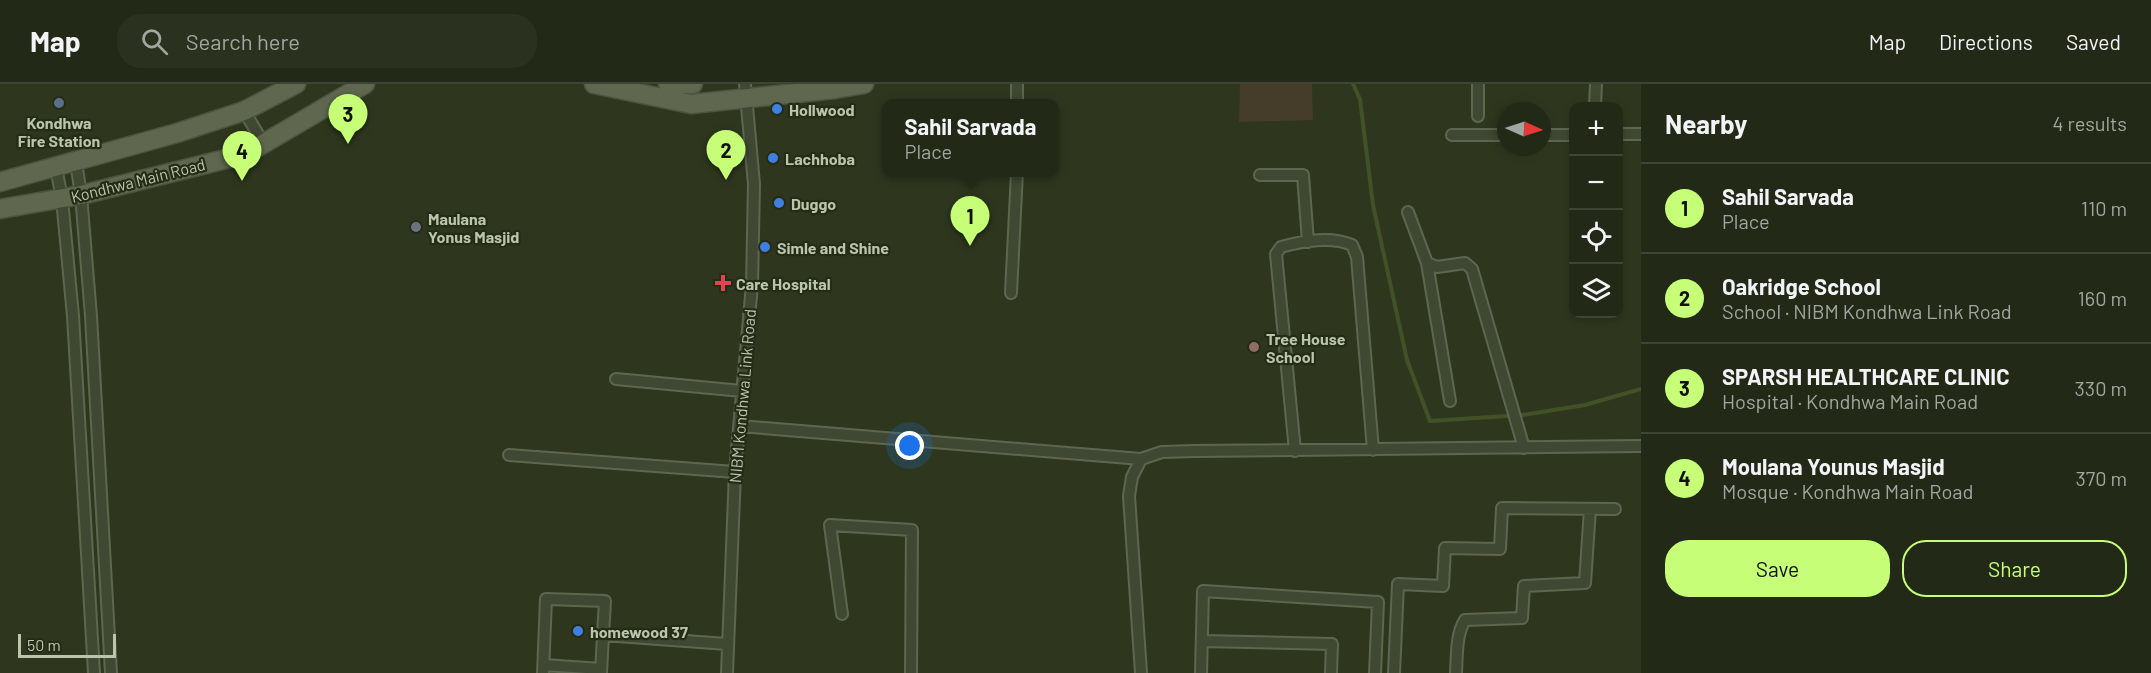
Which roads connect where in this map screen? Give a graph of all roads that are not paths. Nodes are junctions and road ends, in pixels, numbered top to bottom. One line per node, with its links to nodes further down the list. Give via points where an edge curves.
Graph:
1 (296, 84): 11 (main road, Kondhwa Main Road)
2 (365, 84): 19 (main road, Kondhwa Main Road)
3 (594, 84): 9 (main road, via 691,104)
4 (668, 84): 5 (main road)
5 (693, 84)
6 (864, 84): 9 (main road)
7 (1478, 84): 12 (street)
8 (1596, 84): 10 (street)
9 (745, 91): 33 (street, NIBM Kondhwa Link Road, via 754,184 752,285)
10 (1595, 102)
11 (244, 111): 19 (street); 20 (main road, Kondhwa Main Road)
12 (1478, 116)
13 (1623, 134): 14 (street)
14 (1641, 134)
15 (1452, 135): 16 (street)
16 (1497, 135)
17 (1551, 135): 18 (street)
18 (1569, 135)
19 (264, 144): 25 (main road, Kondhwa Main Road, via 246,154)
20 (76, 162): 21 (main road, Kondhwa Main Road); 25 (street)
21 (56, 167): 24 (main road, Kondhwa Main Road); 26 (street)
22 (1260, 175): 29 (street, via 1303,175)
23 (1017, 177): 31 (street)
24 (0, 182)
25 (81, 195): 26 (main road, Kondhwa Main Road); 52 (street)
26 (62, 199): 27 (main road, Kondhwa Main Road); 51 (street, via 73,316)
27 (0, 209)
28 (1408, 212): 30 (street)
29 (1308, 242): 38 (street, via 1342,240 1352,245 1357,257); 39 (street, via 1281,247 1276,254)
30 (1427, 263): 34 (street); 37 (street, via 1437,267 1465,263 1472,269)
31 (1011, 293)
32 (616, 379): 33 (street)
33 (742, 391): 35 (street, NIBM Kondhwa Link Road)
34 (1450, 401)
35 (739, 426): 41 (street); 42 (street, NIBM Kondhwa Link Road)
36 (1641, 446): 37 (street)
37 (1524, 448): 38 (street)
38 (1373, 450): 39 (street)
39 (1295, 451): 41 (street, via 1162,452)
40 (509, 455): 42 (street)
41 (1141, 459): 55 (street, via 1132,477 1129,496)
42 (735, 472): 48 (street, NIBM Kondhwa Link Road)
43 (1590, 509): 44 (street); 59 (street, via 1502,508 1500,549 1446,548 1443,586 1398,584); 60 (street, via 1585,584 1524,586 1522,618 1465,620)
44 (1615, 509)
45 (842, 614): 54 (street, via 830,525 912,530)
46 (603, 635): 48 (street); 49 (street, via 605,601 546,599); 50 (street)
47 (1202, 641): 56 (street); 57 (street, via 1332,644); 58 (street, via 1203,591 1378,602)
48 (727, 644): 53 (street, NIBM Kondhwa Link Road)
49 (543, 669): 50 (street)
50 (601, 671)
51 (94, 673)
52 (111, 673)
53 (727, 673)
54 (911, 673)
55 (1141, 673)
56 (1201, 673)
57 (1332, 673)
58 (1375, 673)
59 (1394, 673)
60 (1456, 673)

